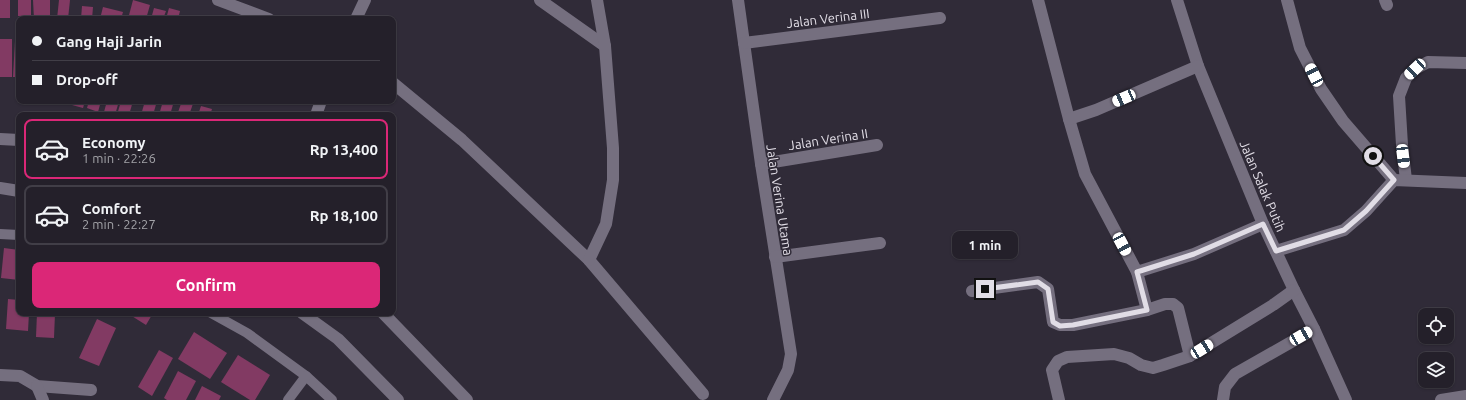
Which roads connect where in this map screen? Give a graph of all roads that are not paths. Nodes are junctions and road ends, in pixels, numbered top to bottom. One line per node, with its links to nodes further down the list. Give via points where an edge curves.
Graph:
1 (218, 0): 9 (street)
2 (365, 0): 10 (street)
3 (540, 0): 13 (street)
4 (597, 0): 13 (street)
5 (738, 0): 12 (street, Jalan Verina Utama)
6 (1038, 0): 17 (street)
7 (1177, 0): 15 (street, Jalan Salak Putih)
8 (1288, 0): 22 (street, via 1300,48 1321,89 1343,121)
9 (261, 16)
10 (357, 16)
11 (940, 18): 12 (street, Jalan Verina III)
12 (744, 43): 21 (street, Jalan Verina Utama)
13 (605, 46): 33 (street, via 613,180 606,224)
14 (1466, 63): 23 (street, via 1428,62 1406,78 1399,96)
15 (1198, 66): 17 (street); 27 (street, Jalan Salak Putih)
16 (396, 85): 33 (street, via 462,140)
17 (1069, 119): 34 (street, via 1085,174)
18 (0, 139): 19 (street)
19 (16, 140)
20 (877, 145): 21 (street, Jalan Verina II)
21 (761, 164): 32 (street, Jalan Verina Utama)
22 (1394, 180): 23 (street); 31 (street, via 1366,211 1344,230)
23 (1406, 180): 24 (street)
24 (1466, 183)
25 (0, 188): 26 (street)
26 (16, 191)
27 (1263, 224): 31 (street, Jalan Salak Putih); 34 (street, via 1194,254)
28 (0, 234): 29 (lane)
29 (16, 235)
30 (880, 243): 32 (street)
31 (1276, 251): 35 (street, Jalan Salak Putih)
32 (775, 256): 54 (street, Jalan Verina Utama, via 791,354 788,370)
33 (589, 260): 47 (street)
34 (1137, 272): 37 (street)
35 (1294, 290): 41 (street, Jalan Salak Putih); 42 (street)
36 (972, 291): 37 (street, via 1038,282 1048,289 1053,322 1060,326)
37 (1147, 310): 42 (street, via 1165,304 1173,304 1178,308)
38 (217, 316): 44 (lane, via 247,333)
39 (306, 316): 52 (street, via 338,339)
40 (386, 316): 53 (street)
41 (1314, 329): 56 (street, via 1235,374 1225,387); 57 (street, Jalan Salak Putih)
42 (1190, 356): 55 (street, via 1153,368 1114,354 1062,359 1052,370)
43 (0, 375): 45 (street, via 20,376)
44 (306, 376): 50 (lane); 51 (lane)
45 (37, 386): 46 (street); 49 (street)
46 (91, 390)
47 (703, 394)
48 (1466, 396): 58 (street)
49 (43, 400)
50 (288, 400)
51 (332, 400)
52 (398, 400)
53 (467, 400)
54 (773, 400)
55 (1059, 400)
56 (1223, 400)
57 (1346, 400)
58 (1441, 400)

